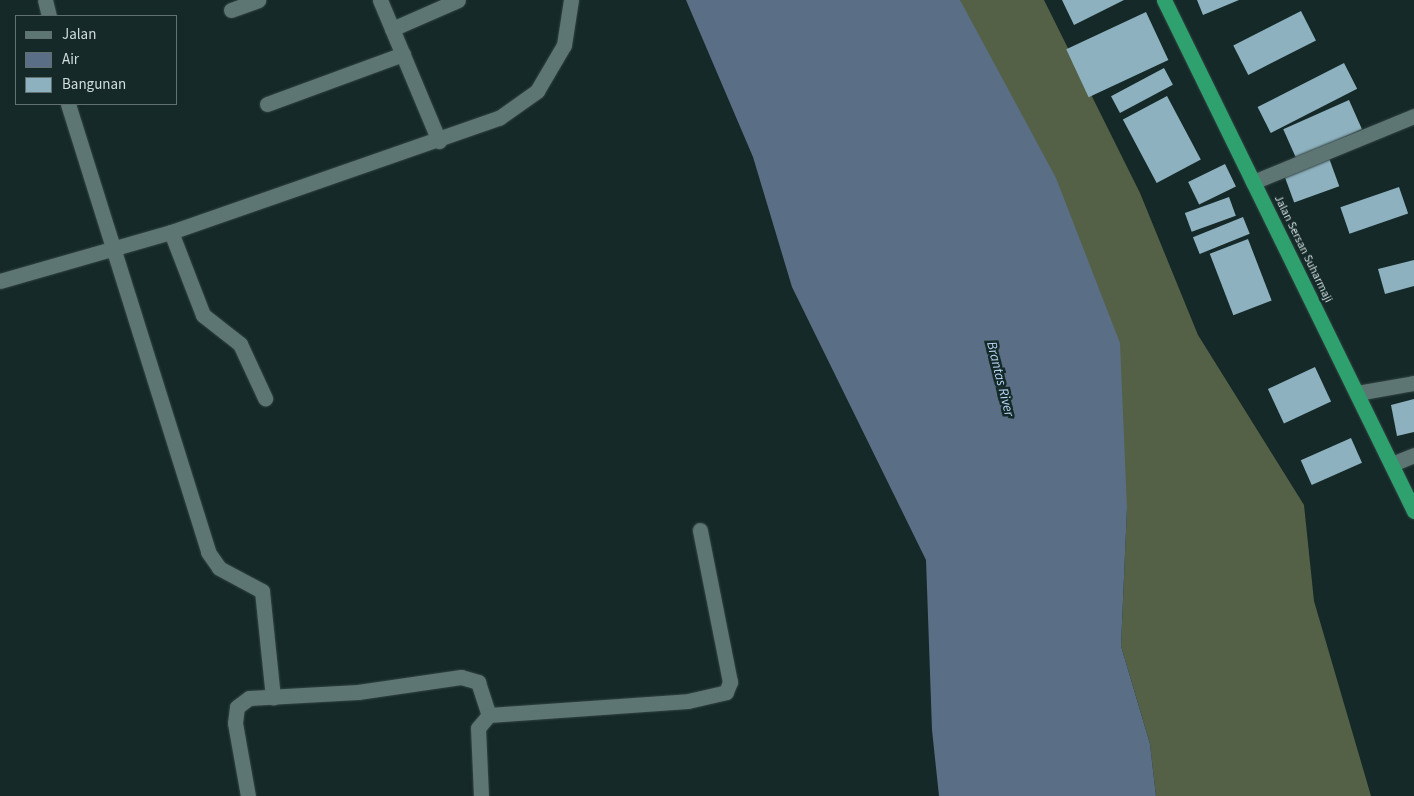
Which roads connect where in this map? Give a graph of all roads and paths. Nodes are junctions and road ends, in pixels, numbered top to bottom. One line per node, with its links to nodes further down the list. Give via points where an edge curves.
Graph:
1 (45, 0): 8 (street)
2 (258, 0): 7 (street)
3 (380, 0): 9 (street)
4 (458, 0): 9 (street)
5 (571, 0): 14 (street, via 564,45 537,91 499,118)
6 (1164, 0): 15 (highway, Jalan Sersan Suharmaji)
7 (231, 10)
8 (49, 15)
9 (392, 29): 10 (street)
10 (402, 54): 11 (street); 14 (street)
11 (267, 104)
12 (68, 105): 17 (street)
13 (1414, 116): 15 (street)
14 (439, 141): 16 (street)
15 (1254, 182): 20 (highway, Jalan Sersan Suharmaji)
16 (171, 232): 17 (street); 21 (street, via 204,315 240,344)
17 (112, 250): 18 (street); 26 (street, via 208,552 226,573 249,581 262,591)
18 (0, 281)
19 (1414, 383): 20 (street)
20 (1357, 393): 23 (highway, Jalan Sersan Suharmaji)
21 (265, 398)
22 (1414, 455): 23 (street)
23 (1392, 464): 24 (highway, Jalan Sersan Suharmaji)
24 (1414, 511)
25 (700, 530): 27 (street, via 730,682 726,692 688,701)
26 (273, 697): 27 (street, via 358,692 461,677 478,682); 28 (street, via 250,698 237,707 235,723)
27 (489, 715): 29 (street, via 478,728)
28 (248, 796)
29 (481, 796)

